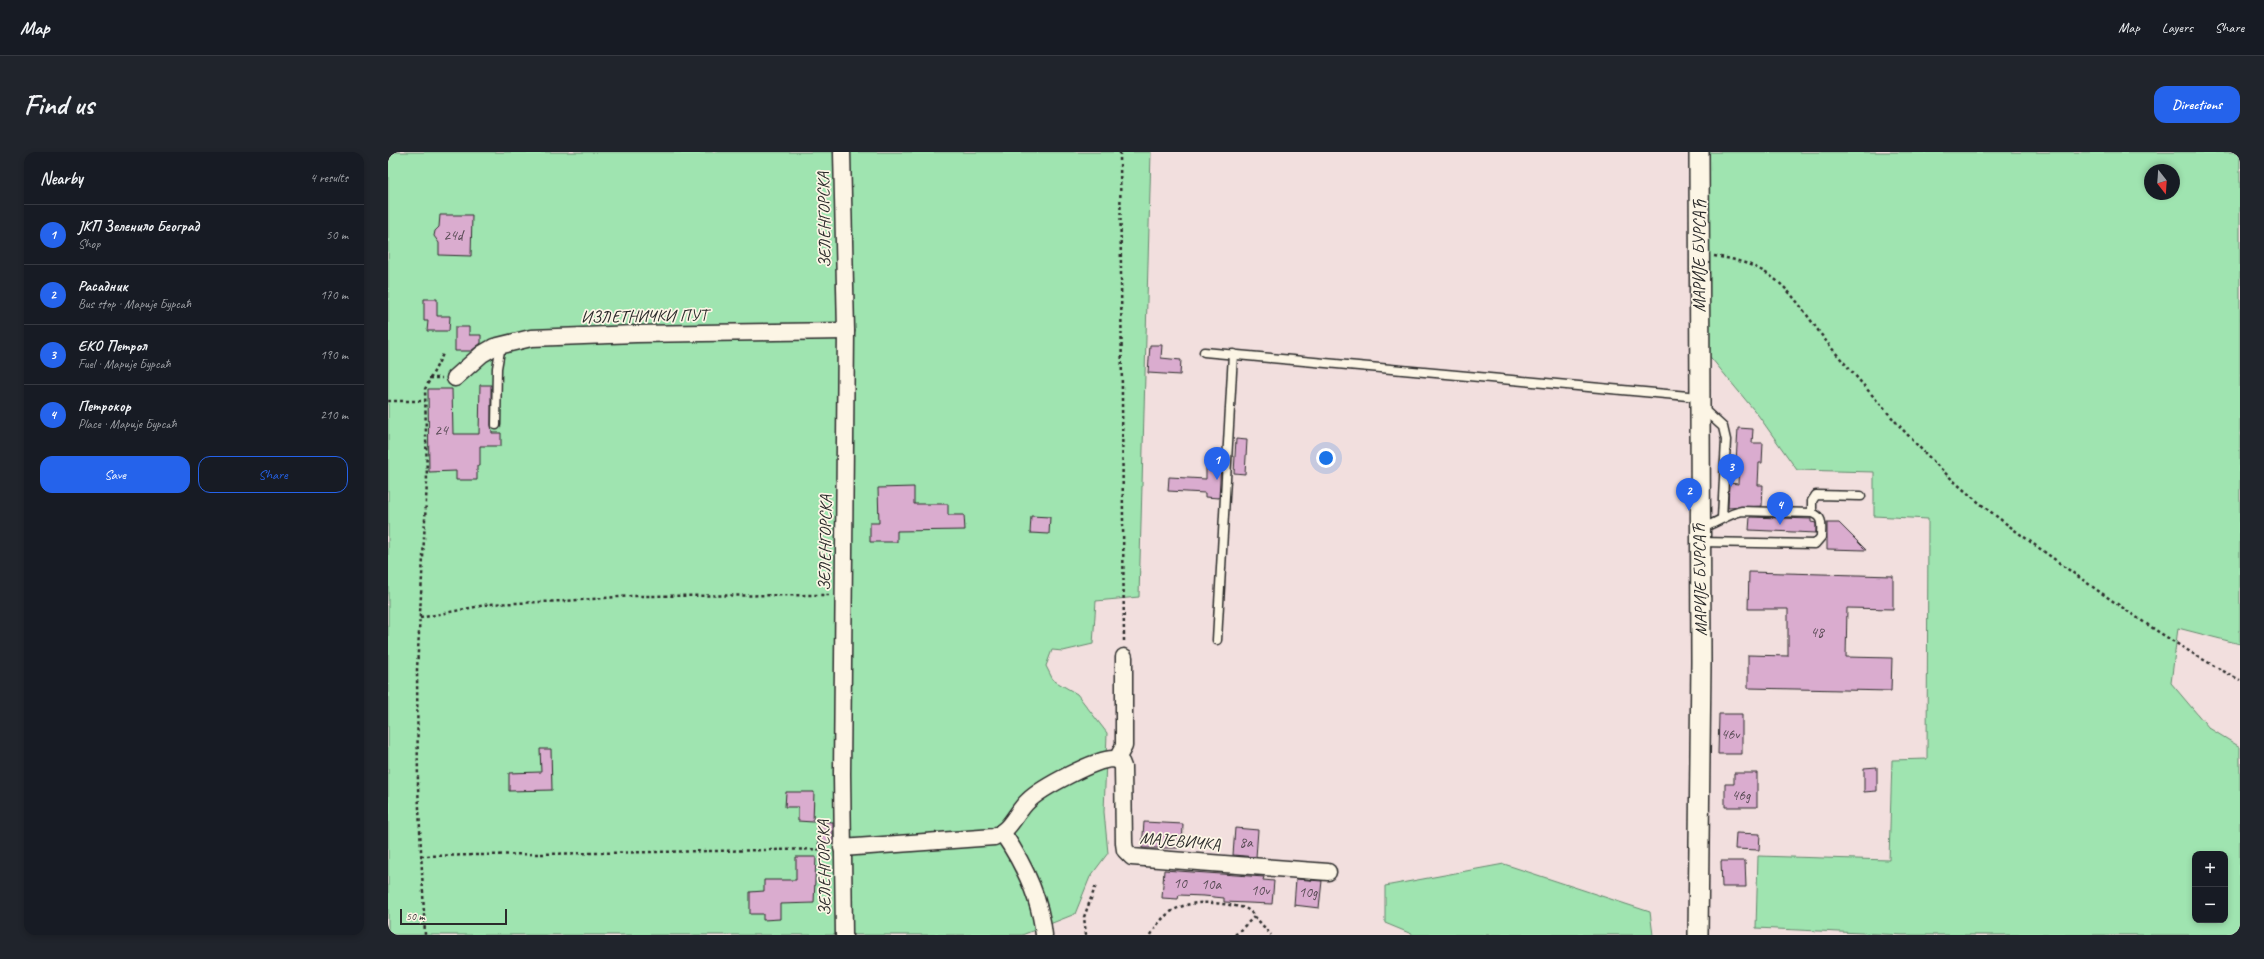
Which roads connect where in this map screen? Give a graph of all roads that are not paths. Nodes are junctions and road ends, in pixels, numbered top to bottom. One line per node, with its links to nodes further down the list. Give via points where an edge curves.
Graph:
1 (842, 152): 3 (street, ЗЕЛЕНГОРСКА)
2 (1699, 152): 8 (street, МАРИЈЕ БУРСАЋ)
3 (846, 331): 4 (street, ИЗЛЕТНИЧКИ ПУТ, via 547,337); 18 (street, ЗЕЛЕНГОРСКА)
4 (500, 345): 7 (street, ИЗЛЕТНИЧКИ ПУТ, via 482,354); 9 (lane)
5 (1204, 352): 6 (lane)
6 (1233, 354): 8 (lane); 14 (lane)
7 (455, 378)
8 (1699, 402): 12 (lane, via 1723,427 1726,440); 13 (street, МАРИЈЕ БУРСАЋ)
9 (496, 425)
10 (1861, 496): 11 (lane, via 1816,496 1812,501)
11 (1812, 513): 12 (lane, via 1742,511); 13 (lane, via 1822,522 1821,537 1815,544)
12 (1722, 518): 13 (lane)
13 (1699, 535): 22 (street, МАРИЈЕ БУРСАЋ)
14 (1217, 640)
15 (1124, 657): 16 (street, via 1124,746)
16 (1117, 759): 17 (street, via 1106,760 1051,784 1027,801); 19 (street, МАЈЕВИЧКА, via 1123,767 1125,850 1132,857)
17 (1002, 832): 18 (street, via 988,838); 21 (street, via 1030,881 1040,907)
18 (842, 848): 20 (street, ЗЕЛЕНГОРСКА)
19 (1328, 872)
20 (844, 935)
21 (1044, 935)
22 (1698, 935)

